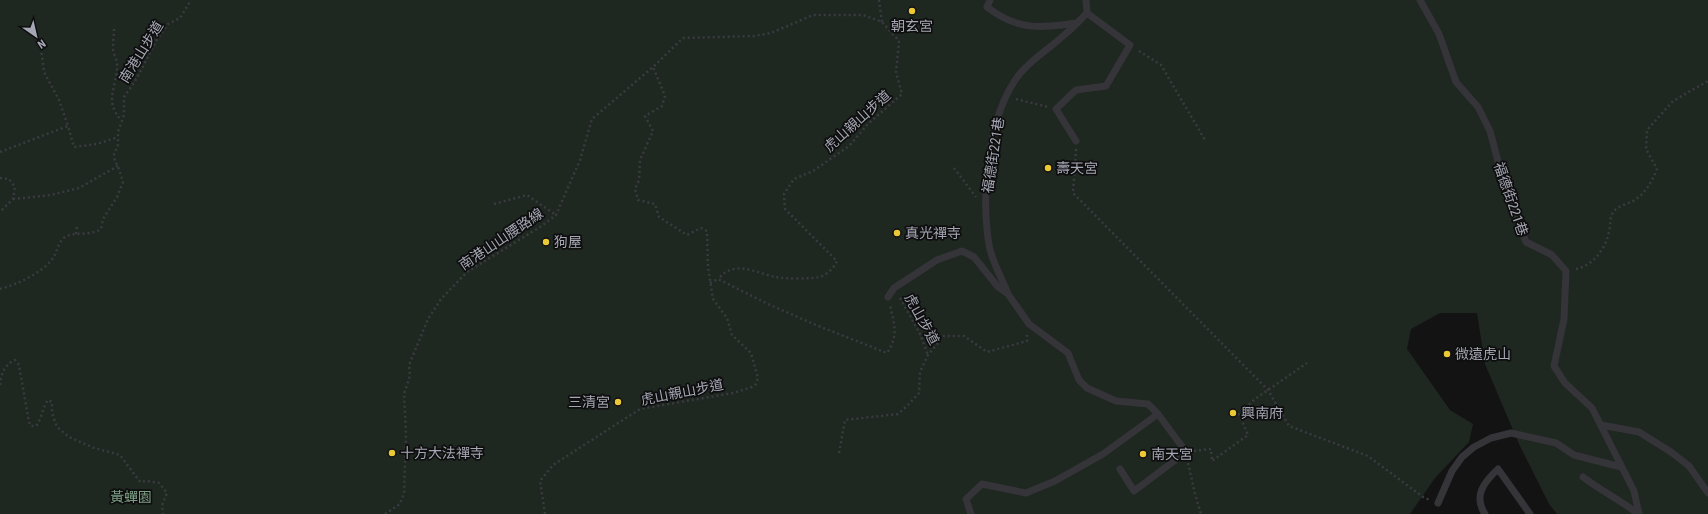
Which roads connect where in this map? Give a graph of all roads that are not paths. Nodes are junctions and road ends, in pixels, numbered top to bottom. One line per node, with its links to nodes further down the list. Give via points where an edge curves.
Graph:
1 (990, 0): 5 (lane, via 987,7 1001,18 1019,25 1055,26)
2 (1086, 0): 4 (lane)
3 (1420, 0): 10 (lane, 福德街221巷, via 1439,34 1456,82 1478,107 1490,131 1505,188 1526,242 1552,255 1566,272 1564,319 1554,366 1565,383 1592,408)
4 (1087, 13): 5 (lane, 福德街221巷); 6 (lane, via 1130,45 1106,86 1076,90 1056,109)
5 (1077, 23): 7 (lane, 福德街221巷, via 1019,76 1005,97 997,118 989,159 985,209 990,247)
6 (1076, 141)
7 (1008, 294): 8 (lane, via 998,287 974,257 962,251 937,260 894,288); 9 (lane, via 1029,324 1068,352 1080,380 1087,388 1116,402 1148,404)
8 (888, 297)
9 (1158, 414): 12 (lane, via 1186,452 1134,491); 16 (lane, via 1103,454 1026,493 982,484 966,499)
10 (1601, 425): 11 (lane); 14 (lane, via 1639,432 1689,466)
11 (1621, 467): 15 (lane, via 1574,455 1556,443 1511,433 1479,444 1462,458 1452,471); 19 (lane, via 1634,491)
12 (1120, 469)
13 (1583, 477): 19 (lane, via 1599,490 1623,501)
14 (1708, 493)
15 (1438, 503)
16 (971, 514)
17 (1486, 514): 18 (lane, via 1480,506 1479,497 1489,478 1498,469)
18 (1530, 514)
19 (1639, 514)

